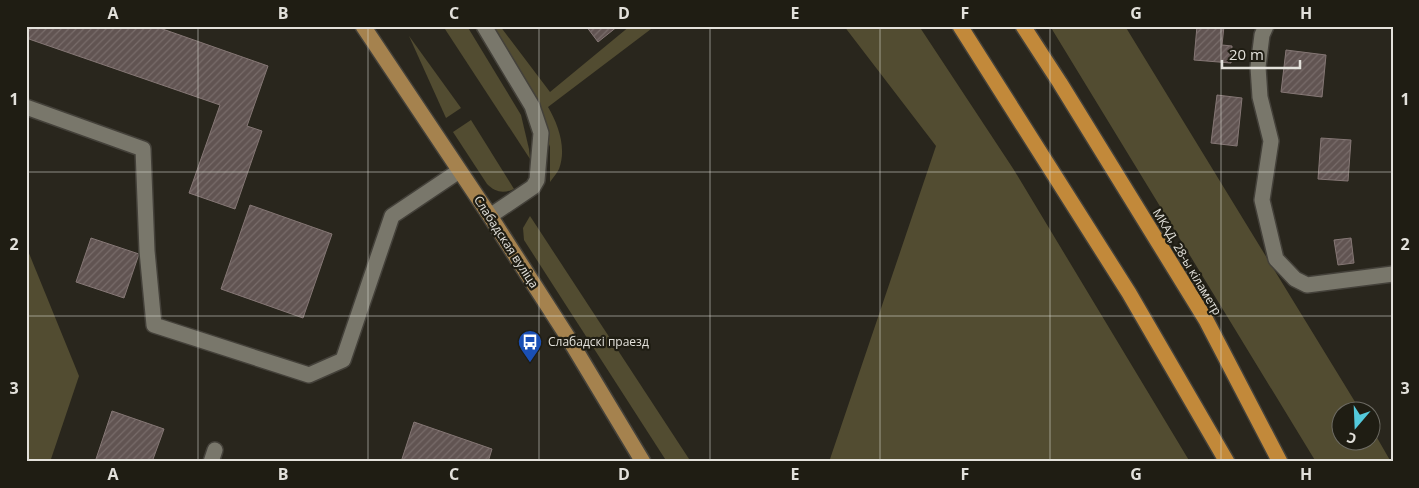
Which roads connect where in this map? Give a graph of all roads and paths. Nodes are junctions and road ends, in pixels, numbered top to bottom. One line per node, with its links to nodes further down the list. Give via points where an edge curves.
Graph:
1 (364, 26): 7 (main road, Слабадская вуліца)
2 (484, 26): 8 (street, via 532,106 541,133 537,180 533,187)
3 (960, 26): 11 (highway, via 1129,293)
4 (1023, 26): 12 (highway, МКАД, 28-ы кіламетр, via 1206,320)
5 (1266, 26): 9 (street, via 1258,67 1260,97 1271,141 1262,200 1276,259 1295,279 1307,285)
6 (26, 108): 7 (street, via 144,148 147,251 154,325 309,375 343,360 392,216)
7 (459, 171): 8 (main road, Слабадская вуліца)
8 (490, 216): 10 (main road, Слабадская вуліца)
9 (1393, 274)
10 (643, 462)
11 (1227, 462)
12 (1280, 462)

